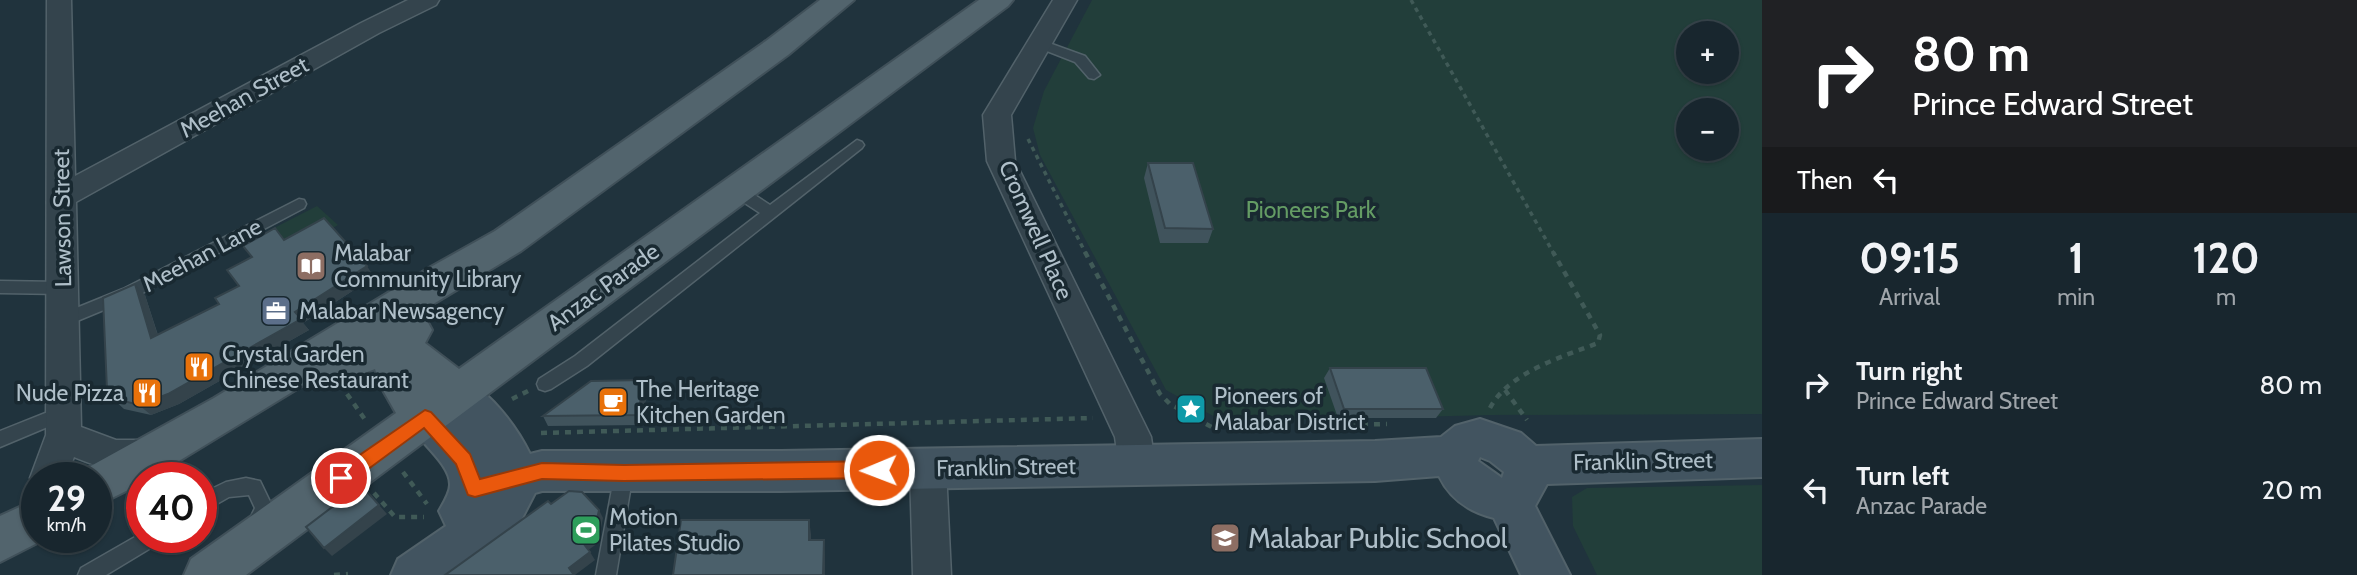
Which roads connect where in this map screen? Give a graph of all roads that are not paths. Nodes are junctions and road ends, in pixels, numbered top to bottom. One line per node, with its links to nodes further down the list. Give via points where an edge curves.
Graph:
1 (59, 0): 10 (street, Lawson Street)
2 (427, 0): 10 (street, Meehan Street)
3 (839, 0): 13 (main road)
4 (998, 0): 9 (main road, Anzac Parade)
5 (1065, 0): 6 (street, Cromwell Place)
6 (1038, 43): 7 (lane, via 1080,59); 26 (street, Cromwell Place, via 997,115 1002,161 1133,437)
7 (1094, 75)
8 (857, 145): 12 (lane)
9 (736, 190): 12 (lane); 19 (main road, Anzac Parade)
10 (61, 197): 15 (street, Lawson Street)
11 (299, 204): 16 (lane, Meehan Lane, via 129,293)
12 (772, 213): 18 (lane)
13 (508, 242): 17 (main road, via 428,312); 20 (main road)
14 (0, 287): 15 (lane)
15 (62, 288): 16 (street, Lawson Street)
16 (65, 320): 21 (street, Lawson Street)
17 (398, 349): 19 (main road, via 425,363); 20 (main road, via 361,355)
18 (545, 384)
19 (441, 406): 31 (street, via 497,439 510,458); 34 (main road, Anzac Parade)
20 (229, 411): 23 (main road)
21 (64, 424): 22 (lane); 23 (street, via 113,455); 25 (street, Lawson Street)
22 (0, 439)
23 (148, 456): 30 (main road)
24 (1762, 458): 29 (street, Franklin Street)
25 (53, 462)
26 (1137, 465): 27 (street, Franklin Street); 29 (street, Franklin Street, via 1455,455 1460,473 1475,489 1497,498)
27 (928, 469): 28 (street, Franklin Street); 39 (street)
28 (624, 473): 31 (street, Franklin Street, via 542,471); 38 (lane)
29 (1529, 476): 40 (street)
30 (112, 477)
31 (496, 483): 36 (street); 37 (street, via 514,495 501,513)
32 (217, 493): 34 (lane, via 254,486 264,508)
33 (126, 552): 35 (lane)
34 (220, 566)
35 (88, 575)
36 (391, 575)
37 (415, 575)
38 (606, 575)
39 (932, 575)
40 (1546, 575)

